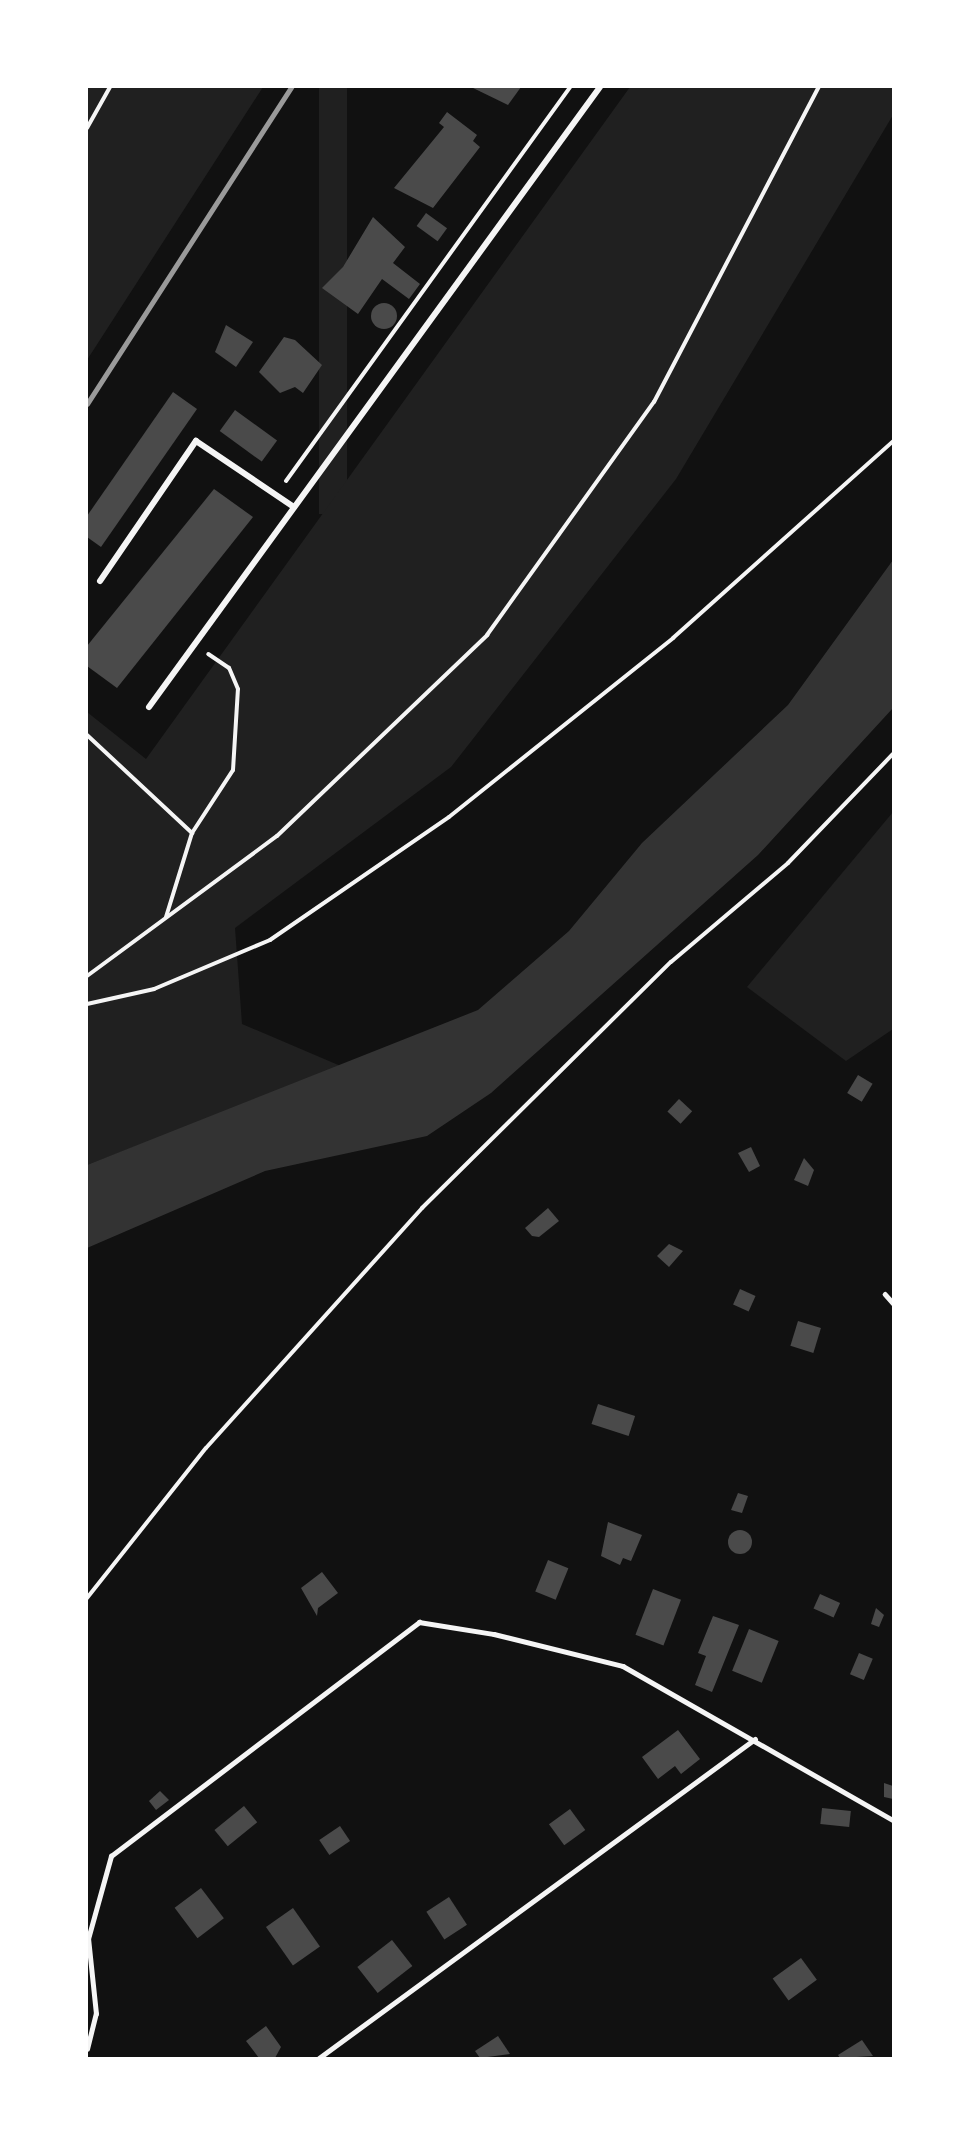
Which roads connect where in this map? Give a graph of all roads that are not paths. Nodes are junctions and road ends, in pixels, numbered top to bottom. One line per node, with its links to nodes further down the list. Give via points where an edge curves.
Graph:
1 (600, 87): 2 (street)
2 (294, 507): 3 (street, via 196,441); 4 (street)
3 (100, 581)
4 (149, 707)
5 (885, 1294): 6 (lane)
6 (893, 1303)
7 (755, 1739): 8 (lane); 9 (lane, via 623,1666 494,1634 419,1622 111,1857); 11 (lane)
8 (893, 1820)
9 (87, 1938): 10 (lane, via 96,2014)
10 (87, 2049)
11 (319, 2058)

